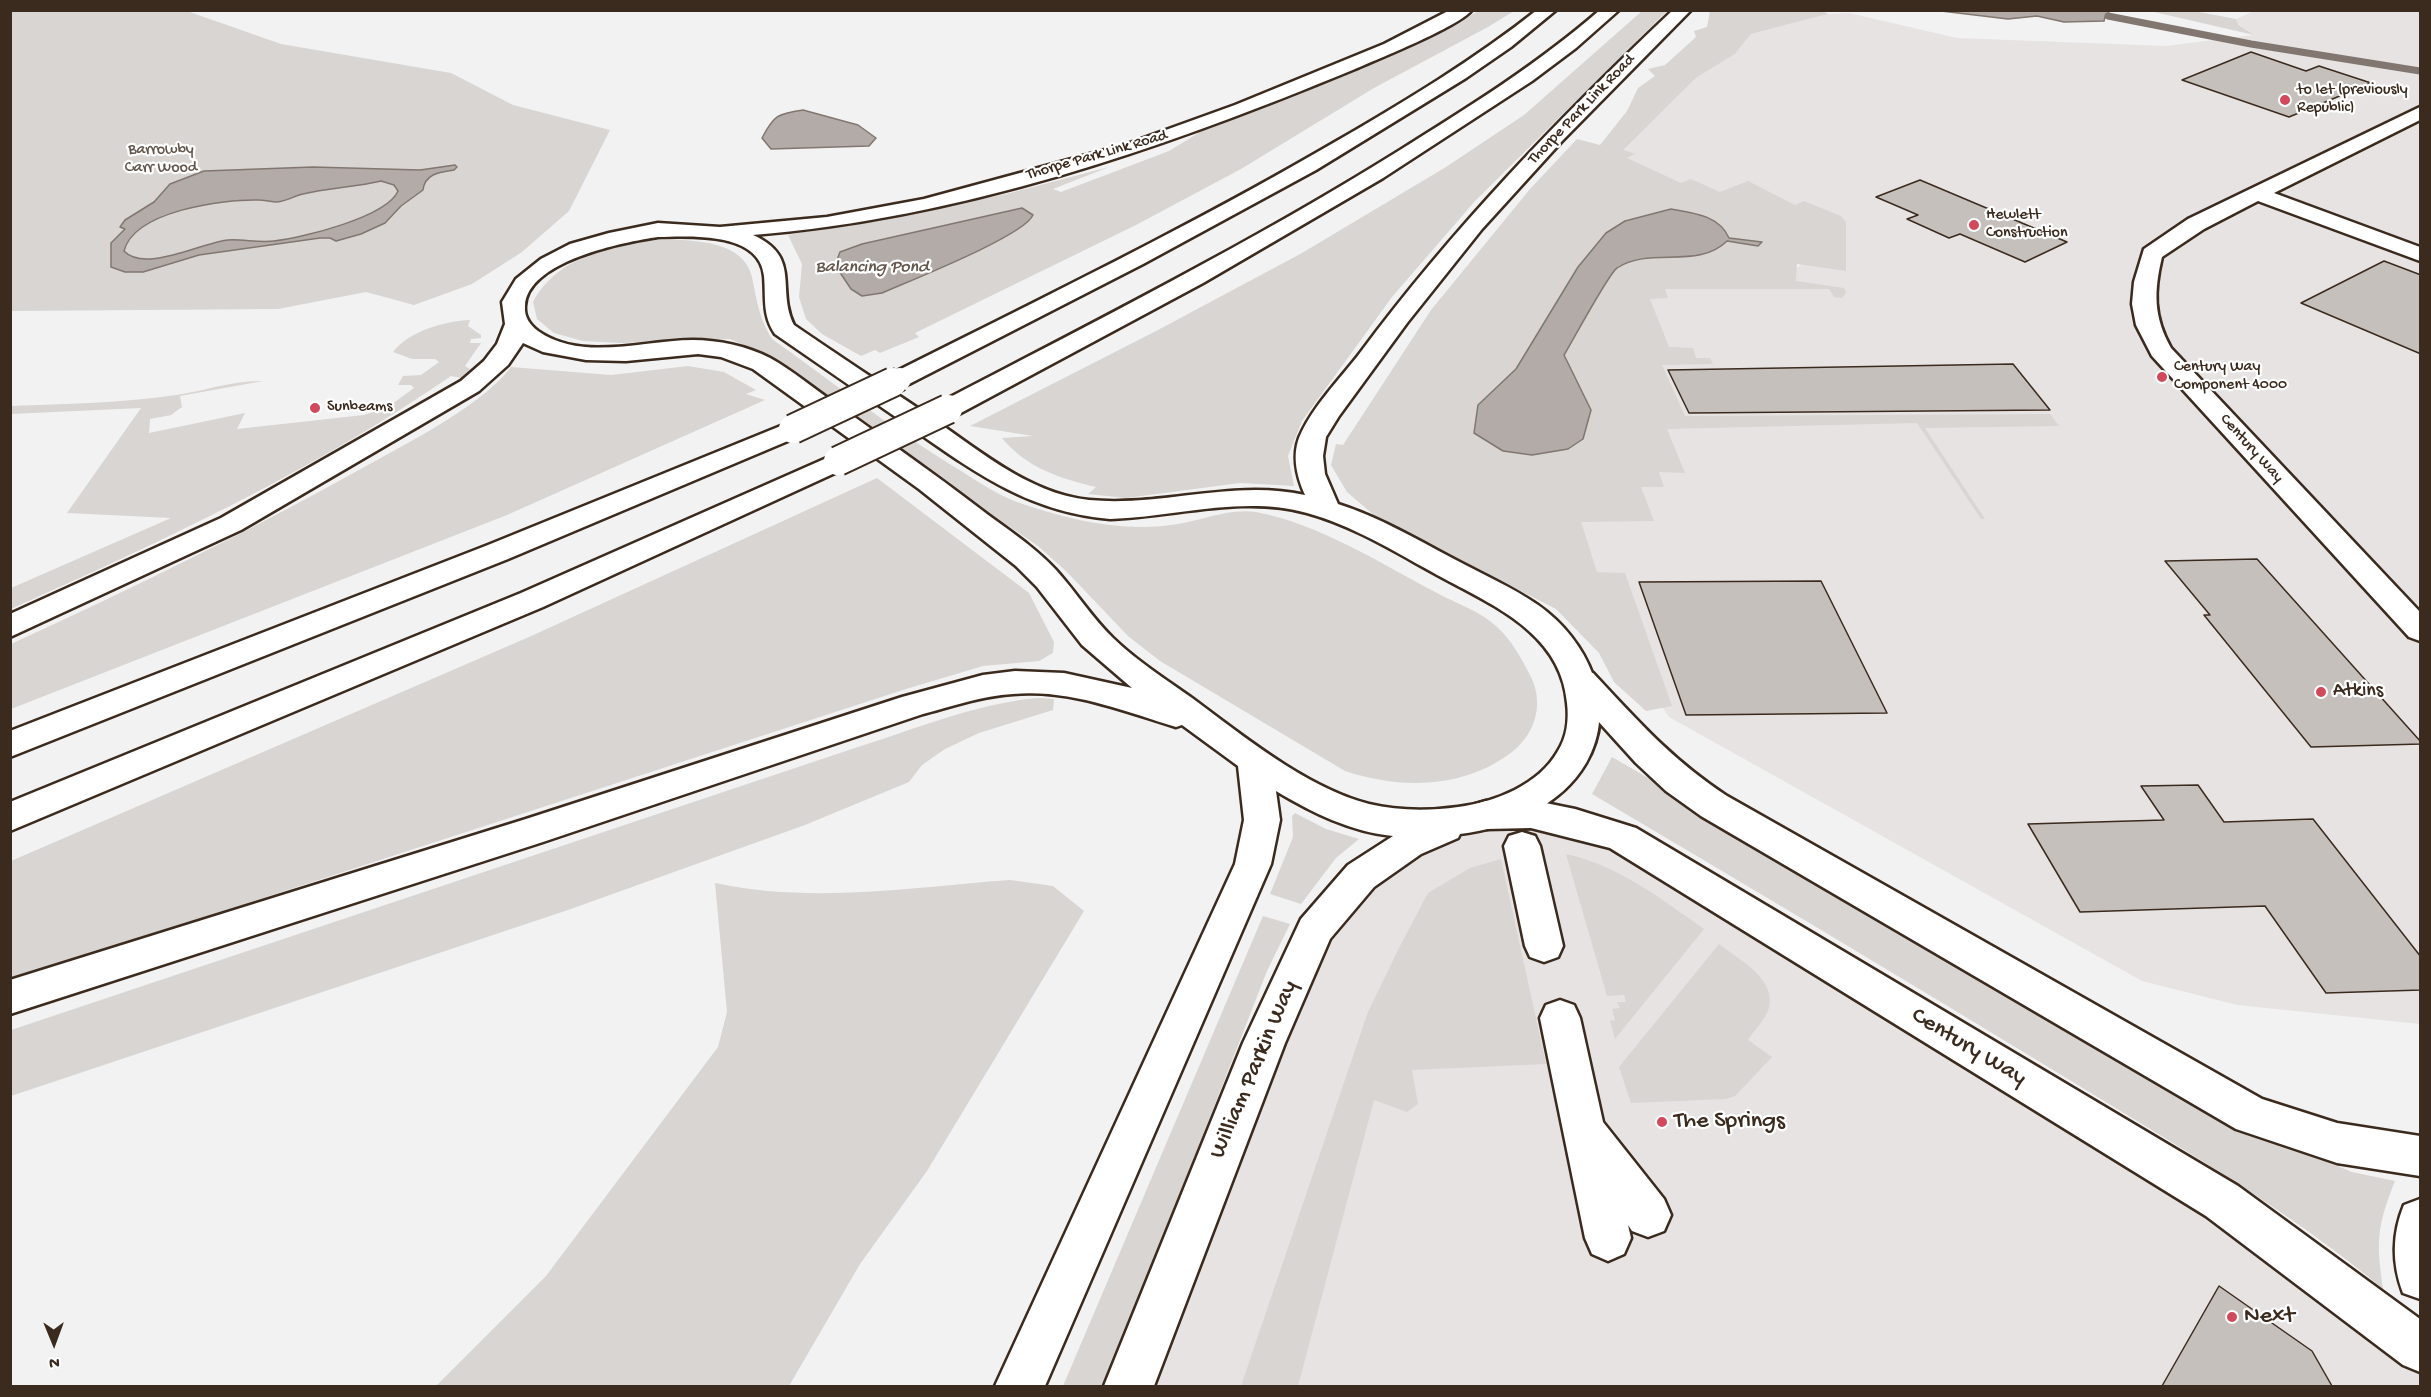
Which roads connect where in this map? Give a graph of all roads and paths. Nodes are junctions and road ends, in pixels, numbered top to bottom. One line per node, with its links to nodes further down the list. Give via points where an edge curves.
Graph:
1 (1464, 10): 7 (main road, Thorpe Park Link Road, via 1369,57 1134,148 926,205 782,229)
2 (1548, 10): 15 (main road, bridge, via 1424,97 1314,163 1178,239 900,379 793,429 466,565)
3 (1611, 10): 17 (main road, bridge, via 1478,109 1364,183 1230,261 948,409 532,600)
4 (1683, 10): 10 (main road, Thorpe Park Link Road, via 1548,142 1392,324 1314,436 1308,464 1314,486)
5 (2421, 114): 6 (main road, Century Way)
6 (2258, 194): 8 (main road); 12 (main road, Century Way, via 2196,224 2152,254 2142,294 2150,332 2161,351)
7 (711, 231): 9 (main road, via 633,233 564,255 537,271 519,290 512,310); 10 (main road, via 752,243 766,253 774,265 776,316 784,329 999,475 1051,500 1090,509 1123,511 1260,497)
8 (2421, 254)
9 (517, 325): 11 (main road, via 512,345 496,367 470,386 231,524); 14 (main road, via 537,341 571,352 614,354 709,347 762,364 1032,563 1102,646)
10 (1327, 509): 13 (main road, via 1381,533 1514,604 1543,624 1566,651)
11 (10, 627)
12 (2421, 630)
13 (1581, 681): 18 (main road, via 1587,713 1578,751 1557,778 1525,802); 24 (main road, via 1648,754 1678,782 1714,806 2251,1115 2337,1143)
14 (1203, 724): 16 (main road); 21 (main road, via 1116,695 1064,684 1015,682 983,686)
15 (10, 745)
16 (1254, 759): 18 (main road, via 1329,804 1366,817 1405,823); 30 (main road, via 1262,820 1253,864)
17 (10, 817)
18 (1474, 817): 29 (main road, Century Way, via 1531,814 1623,838 2222,1201); 31 (main road, William Parkin Way, via 1408,844 1361,876 1315,930 1264,1043)
19 (1522, 846): 20 (main road)
20 (1544, 946)
21 (10, 997)
22 (1560, 1018): 23 (main road)
23 (1583, 1130): 25 (main road); 27 (main road)
24 (2421, 1156)
25 (1648, 1215)
26 (2421, 1221): 28 (main road, via 2417,1230)
27 (1608, 1238)
28 (2421, 1276)
29 (2421, 1348)
30 (1020, 1386)
31 (1129, 1386)

